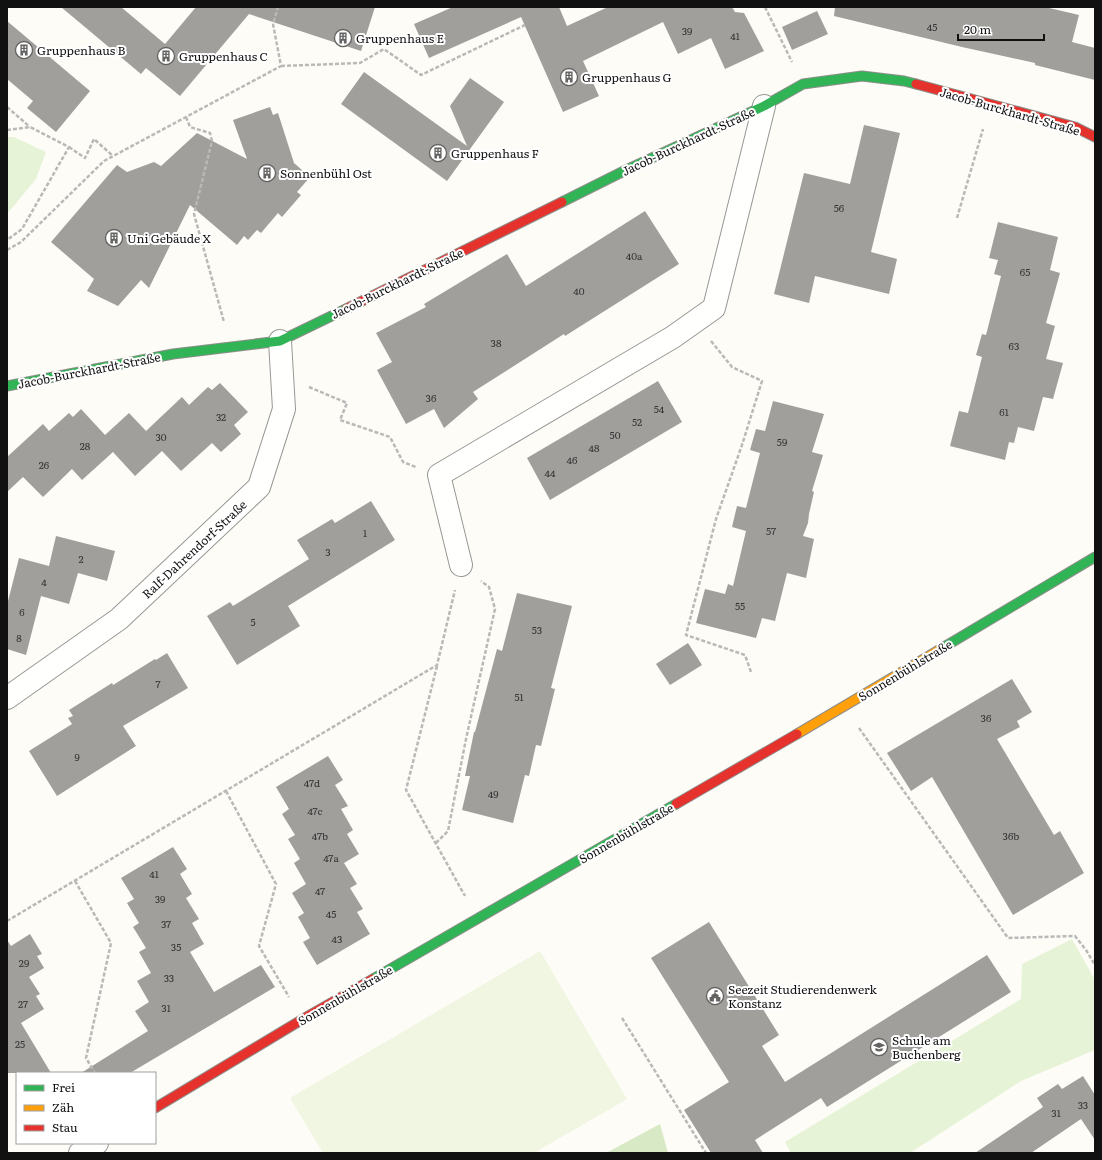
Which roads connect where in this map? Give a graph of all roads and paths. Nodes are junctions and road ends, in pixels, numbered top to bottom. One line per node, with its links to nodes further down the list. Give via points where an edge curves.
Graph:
1 (278, 7): 4 (path, via 273,24)
2 (765, 7): 5 (path)
3 (525, 25): 4 (path, via 421,75 384,49 360,63)
4 (281, 66): 9 (path)
5 (803, 84): 6 (street, Jacob-Burckhardt-Straße, via 862,76 904,81); 7 (street, Jacob-Burckhardt-Straße)
6 (990, 105): 12 (street, Jacob-Burckhardt-Straße, via 1074,127); 15 (path)
7 (764, 106): 18 (street, Jacob-Burckhardt-Straße, via 714,308); 19 (street, Jacob-Burckhardt-Straße, via 626,170)
8 (7, 107): 10 (path)
9 (186, 117): 14 (path); 20 (path, via 190,127 210,132 212,141 194,214)
10 (30, 127): 11 (path); 13 (path)
11 (7, 130)
12 (1095, 137)
13 (69, 147): 14 (path, via 85,158 94,139); 16 (path, via 22,229)
14 (113, 156): 17 (path, via 21,242)
15 (958, 218)
16 (7, 240)
17 (7, 250)
18 (695, 321): 23 (street, Jacob-Burckhardt-Straße, via 673,337); 27 (path, via 732,367 762,381 716,519 686,634 745,655)
19 (280, 341): 20 (street, Jacob-Burckhardt-Straße); 21 (street, Ralf-Dahrendorf-Straße)
20 (231, 347): 22 (street, Jacob-Burckhardt-Straße, via 173,354)
21 (282, 376): 23 (path, via 347,403 340,420 390,437 404,462); 28 (street, Ralf-Dahrendorf-Straße, via 284,409 259,487 119,620)
22 (7, 386)
23 (439, 474): 25 (street)
24 (1095, 556): 29 (street, Sonnenbühlstraße)
25 (461, 565): 26 (path); 31 (path, via 489,587 496,610 448,831)
26 (437, 665): 30 (path); 31 (path, via 406,790)
27 (751, 672)
28 (7, 698)
29 (844, 707): 33 (street, Sonnenbühlstraße); 35 (path, via 1008,938 1075,936)
30 (226, 791): 32 (path); 37 (path, via 276,884 259,946)
31 (436, 843): 33 (path)
32 (75, 881): 34 (path); 38 (path, via 111,942 86,1058)
33 (478, 920): 37 (street, Sonnenbühlstraße)
34 (7, 921)
35 (1095, 965)
36 (622, 1018): 42 (path)
37 (303, 1019): 39 (street, Sonnenbühlstraße)
38 (94, 1072)
39 (156, 1107)
40 (95, 1144): 41 (street)
41 (80, 1153)
42 (706, 1153)

